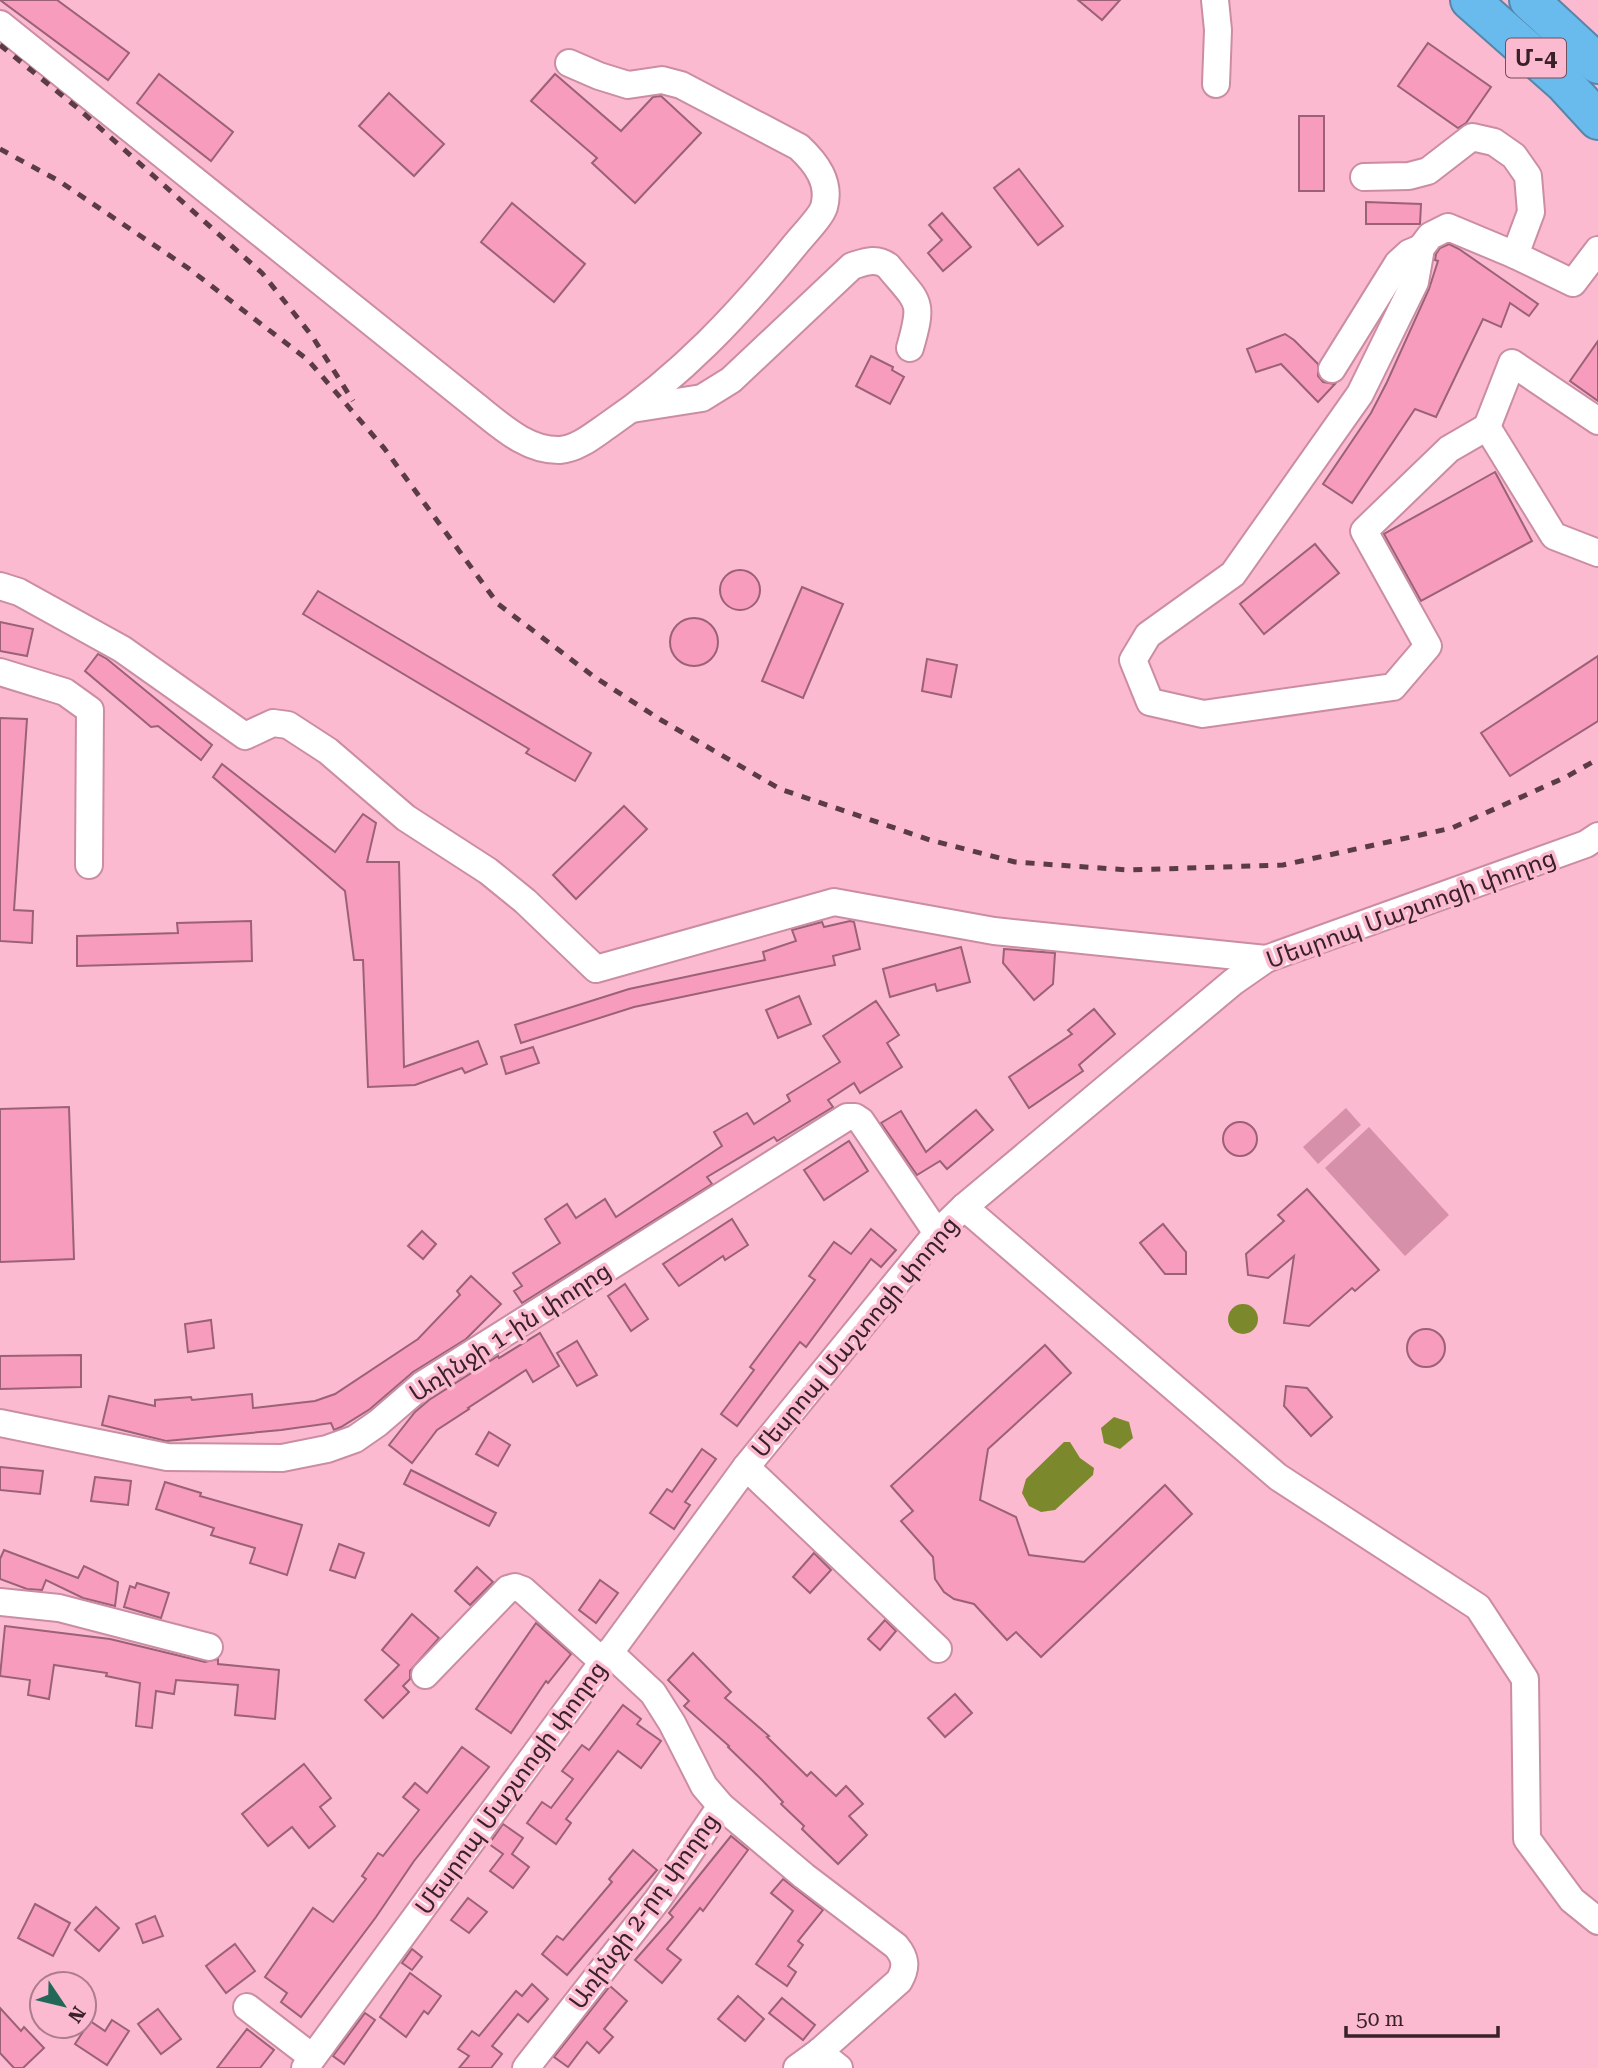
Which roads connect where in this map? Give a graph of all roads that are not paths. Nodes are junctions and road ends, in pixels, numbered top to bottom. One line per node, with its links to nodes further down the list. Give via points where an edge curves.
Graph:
1 (1215, 0): 7 (street)
2 (1470, 0): 8 (highway, Մ-4, via 1564,83)
3 (1530, 0): 6 (highway, Մ-4)
4 (0, 24): 15 (street, via 516,437 545,450 564,449 588,439)
5 (569, 63): 15 (street, via 628,85 662,80 681,85 799,147 815,162 825,183 824,209 745,305 708,344)
6 (1598, 64)
7 (1216, 84)
8 (1598, 120)
9 (1364, 177): 12 (street, via 1428,171 1472,137 1494,142 1514,156 1528,176 1531,212)
10 (1421, 248): 12 (street, via 1430,236 1448,228); 14 (street, via 1398,263); 17 (street, via 1415,282 1360,394 1233,574 1148,635 1133,660 1150,702 1203,714 1393,687 1428,646 1364,531 1449,449)
11 (1598, 250): 12 (street, via 1573,283)
12 (1514, 255)
13 (910, 348): 15 (street, via 919,317 916,301 888,266 872,260 852,266 731,380 702,398)
14 (1332, 369)
15 (631, 409)
16 (1598, 421): 17 (street, via 1512,363)
17 (1487, 427): 18 (street, via 1554,536)
18 (1598, 553)
19 (0, 586): 23 (street, via 122,649 245,736 273,723 288,725 318,744 406,818 498,878 596,969 834,902 993,931)
20 (0, 672): 22 (street, via 65,692 90,710)
21 (1598, 836): 23 (street, Մեսրոպ Մաշտոցի փողոց)
22 (89, 865)
23 (1266, 960): 24 (street, Մեսրոպ Մաշտոցի փողոց, via 1233,982)
24 (964, 1207): 25 (street, Մեսրոպ Մաշտոցի փողոց); 34 (street, via 1278,1478 1478,1607 1525,1679 1527,1839 1573,1900)
25 (937, 1233): 26 (street, Առինջի 1-ին փողոց, via 861,1121 847,1117 422,1385 355,1439 282,1458 167,1457); 27 (street, Մեսրոպ Մաշտոցի փողոց)
26 (0, 1423)
27 (746, 1467): 30 (street); 31 (street, Մեսրոպ Մաշտոցի փողոց)
28 (0, 1602): 29 (street, via 59,1608)
29 (209, 1647)
30 (938, 1649)
31 (606, 1657): 32 (street, Առինջի 2-րդ փողոց, via 515,1587); 33 (street, Առինջի 2-րդ փողոց, via 653,1693 704,1786); 37 (street, Մեսրոպ Մաշտոցի փողոց)
32 (425, 1675)
33 (721, 1806): 36 (street, via 905,1956 899,1981); 38 (street, Առինջի 2-րդ փողոց, via 658,1899)
34 (1598, 1921)
35 (247, 2007): 37 (street)
36 (829, 2060): 39 (street)
37 (308, 2063)
38 (526, 2068)
39 (797, 2068)

